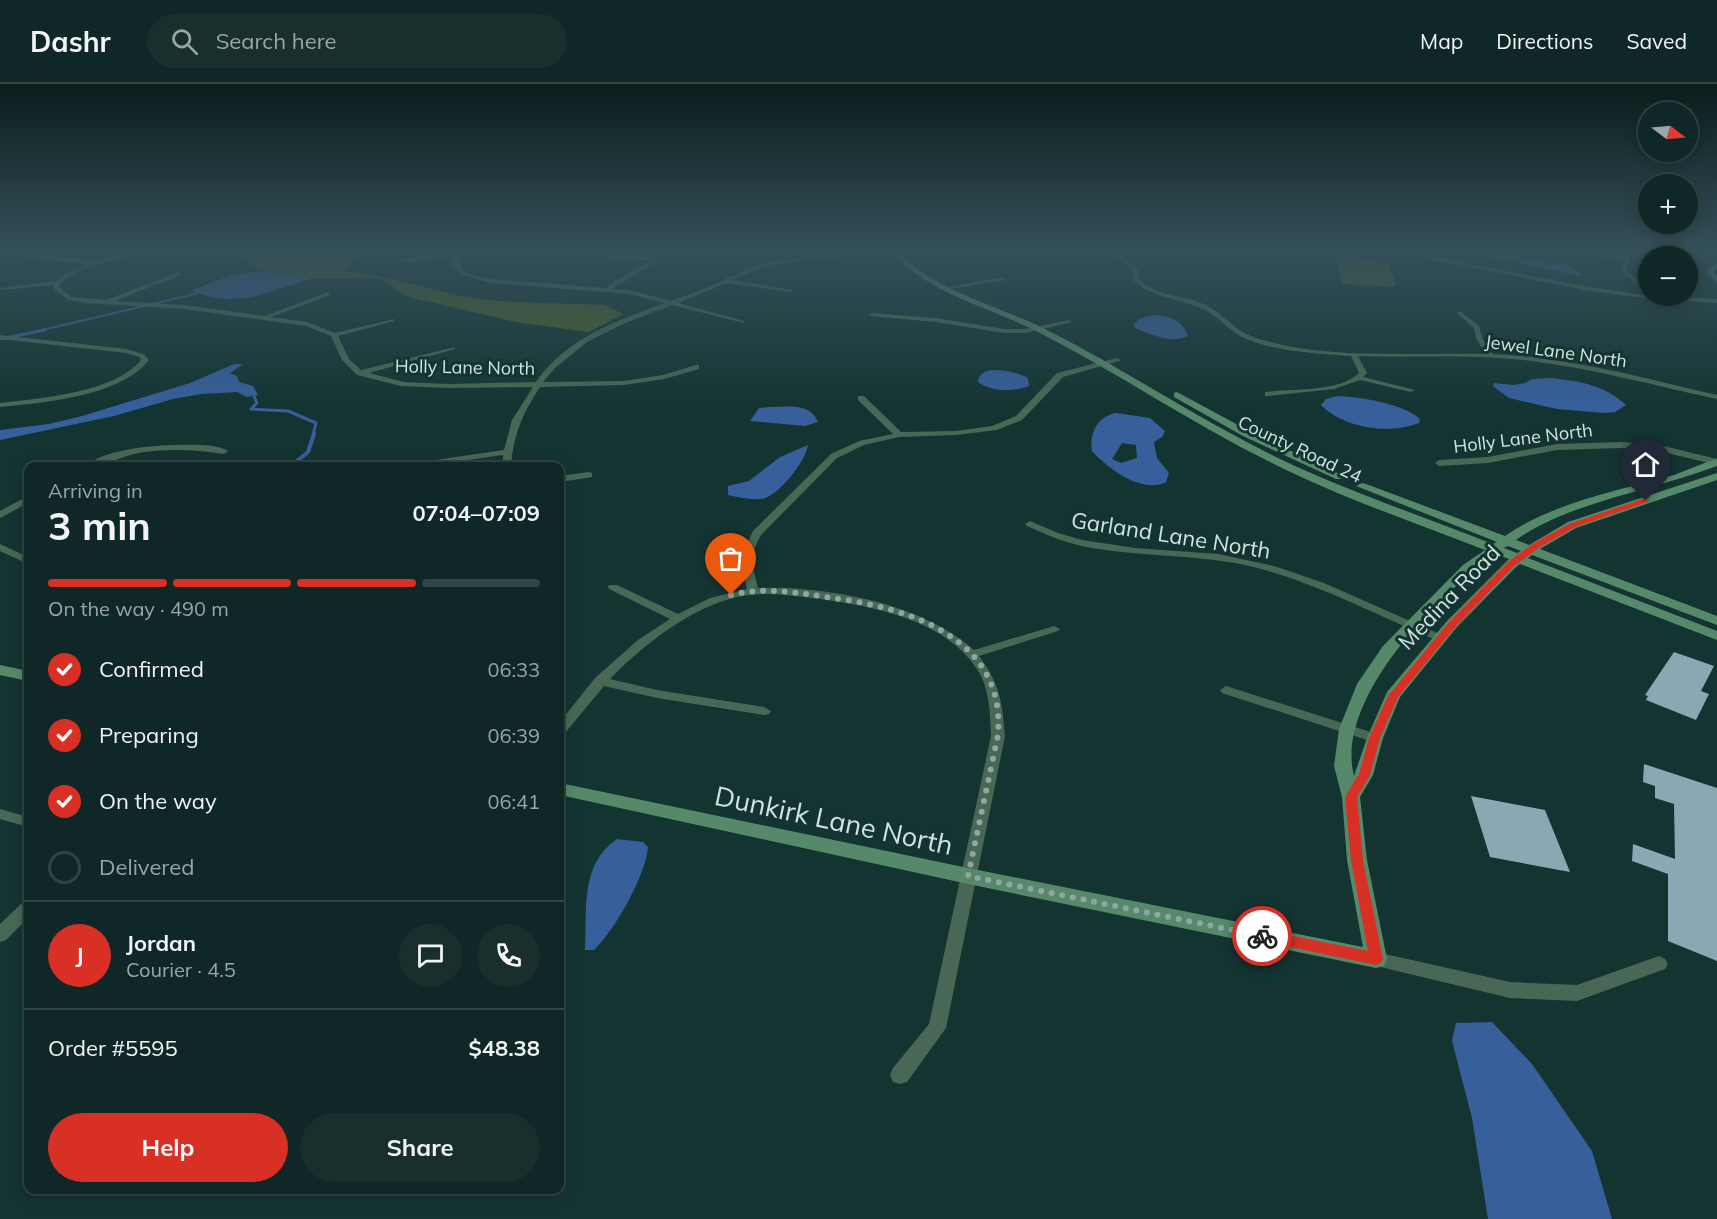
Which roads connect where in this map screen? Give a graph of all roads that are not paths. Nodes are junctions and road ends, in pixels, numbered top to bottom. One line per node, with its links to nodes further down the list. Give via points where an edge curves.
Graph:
1 (98, 302): 7 (street)
2 (307, 302): 10 (street)
3 (672, 302): 12 (street); 24 (street, via 634,316 575,348 550,368)
4 (980, 302): 14 (street, County Road 24)
5 (989, 302): 14 (street, County Road 24)
6 (1188, 302): 18 (street, Jewel Lane North, via 1211,310 1243,335 1275,344)
7 (105, 303): 10 (street, via 184,307)
8 (1460, 313): 19 (street, via 1477,327)
9 (872, 315): 14 (street, via 1004,331)
10 (264, 318): 15 (street, via 307,324)
11 (392, 320): 15 (street)
12 (742, 322)
13 (1069, 322): 14 (street)
14 (1042, 327): 20 (street, County Road 24)
15 (334, 335): 22 (street, via 351,366)
16 (0, 337): 29 (street, via 127,351 145,360 130,374 90,390)
17 (453, 348): 22 (street)
18 (1353, 354): 19 (street, Jewel Lane North); 23 (street, via 1363,373)
19 (1489, 355): 27 (street, Jewel Lane North, via 1589,368)
20 (1111, 362): 30 (street, via 1060,375 1028,410 1008,424 976,432); 44 (street, County Road 24, via 1210,426 1274,460 1343,490)
21 (696, 367): 24 (street, Holly Lane North, via 624,383)
22 (360, 373): 24 (street, Holly Lane North, via 425,386)
23 (1359, 378): 25 (street); 26 (street, via 1339,385)
24 (538, 385): 32 (street, via 519,412)
25 (1411, 390)
26 (1268, 394)
27 (1717, 397)
28 (861, 398): 30 (street)
29 (0, 405)
30 (899, 435): 49 (street, via 862,443 834,456 757,533 746,556)
31 (224, 451): 33 (street, via 158,447)
32 (507, 452): 34 (street); 35 (street)
33 (99, 462)
34 (436, 462)
35 (507, 462)
36 (1717, 462): 37 (street, Holly Lane North, via 1655,447 1621,445 1557,447 1488,460); 44 (street, Medina Road, via 1583,504 1522,530)
37 (1439, 463)
38 (589, 476): 40 (street)
39 (1717, 476): 46 (street, Medina Road, via 1572,525)
40 (564, 479)
41 (24, 501): 42 (street)
42 (0, 515)
43 (1030, 524): 52 (street, Garland Lane North, via 1051,536 1138,551 1216,557 1276,570)
44 (1500, 545): 46 (street, County Road 24); 52 (street, Medina Road, via 1468,568)
45 (0, 547): 47 (street)
46 (1525, 554): 51 (street, County Road 24); 54 (street, County Road 24); 55 (street, Medina Road, via 1486,588)
47 (24, 559)
48 (613, 587): 50 (street)
49 (753, 590): 50 (street, via 711,601); 56 (street, via 883,606 933,625)
50 (679, 619): 59 (street, via 629,652)
51 (1717, 621)
52 (1410, 626): 55 (street, Garland Lane North); 63 (street, Medina Road, via 1388,649 1365,684)
53 (1054, 630): 56 (street)
54 (1717, 636)
55 (1440, 638): 64 (street, Medina Road, via 1393,696)
56 (972, 654): 69 (street, via 996,692 1000,713)
57 (0, 670): 58 (street)
58 (24, 675)
59 (599, 681): 61 (street); 62 (street)
60 (1226, 690): 63 (street)
61 (764, 711)
62 (564, 725)
63 (1347, 729): 64 (street); 66 (street, Medina Road, via 1342,766)
64 (1375, 738): 66 (street, Medina Road, via 1364,775)
65 (564, 790): 69 (street, Dunkirk Lane North)
66 (1351, 797): 72 (street, Medina Road, via 1357,860)
67 (0, 814): 68 (street)
68 (24, 821)
69 (968, 876): 72 (street, Dunkirk Lane North); 74 (street, via 937,1028)
70 (24, 912): 71 (street)
71 (0, 934)
72 (1376, 959): 73 (street, Dunkirk Lane North, via 1510,990 1577,993)
73 (1659, 964)
74 (900, 1075)

